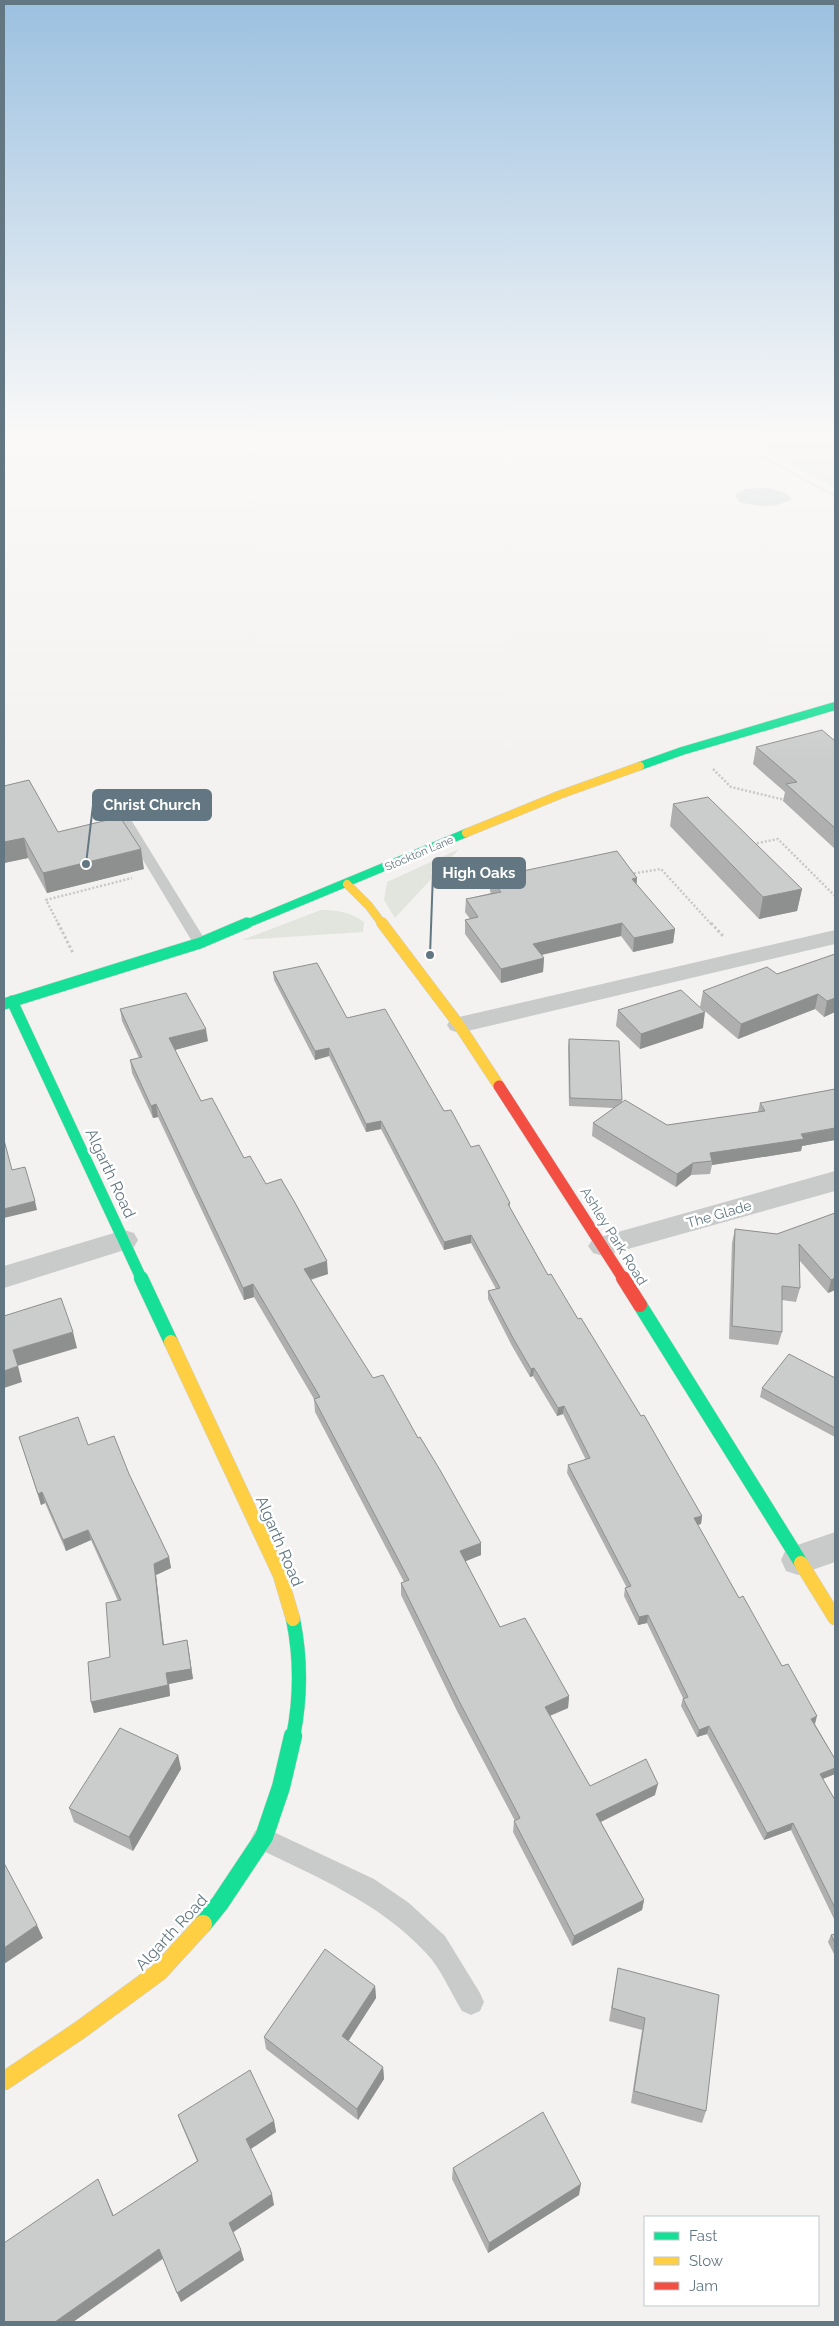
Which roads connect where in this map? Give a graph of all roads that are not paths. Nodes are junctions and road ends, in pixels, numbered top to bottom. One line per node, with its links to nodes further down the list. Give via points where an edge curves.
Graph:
1 (835, 706): 3 (street, Stockton Lane, via 692,748 559,795)
2 (111, 797): 5 (lane)
3 (347, 884): 5 (street, Stockton Lane); 7 (street, Ashley Park Road, via 370,906)
4 (835, 937): 7 (street)
5 (200, 943): 6 (street, Stockton Lane)
6 (8, 1002): 9 (street, Algarth Road)
7 (459, 1025): 10 (street, Ashley Park Road)
8 (835, 1181): 10 (street, The Glade)
9 (124, 1240): 11 (street); 15 (street, Algarth Road, via 280,1575 296,1628 301,1685 290,1754)
10 (603, 1246): 13 (street, Ashley Park Road)
11 (4, 1277)
12 (835, 1547): 13 (street)
13 (798, 1560): 14 (street, Ashley Park Road)
14 (835, 1618)
15 (263, 1839): 16 (lane, via 365,1888 400,1912 436,1945); 17 (street, Algarth Road, via 214,1912 159,1972)
16 (471, 2002)
17 (4, 2081)

